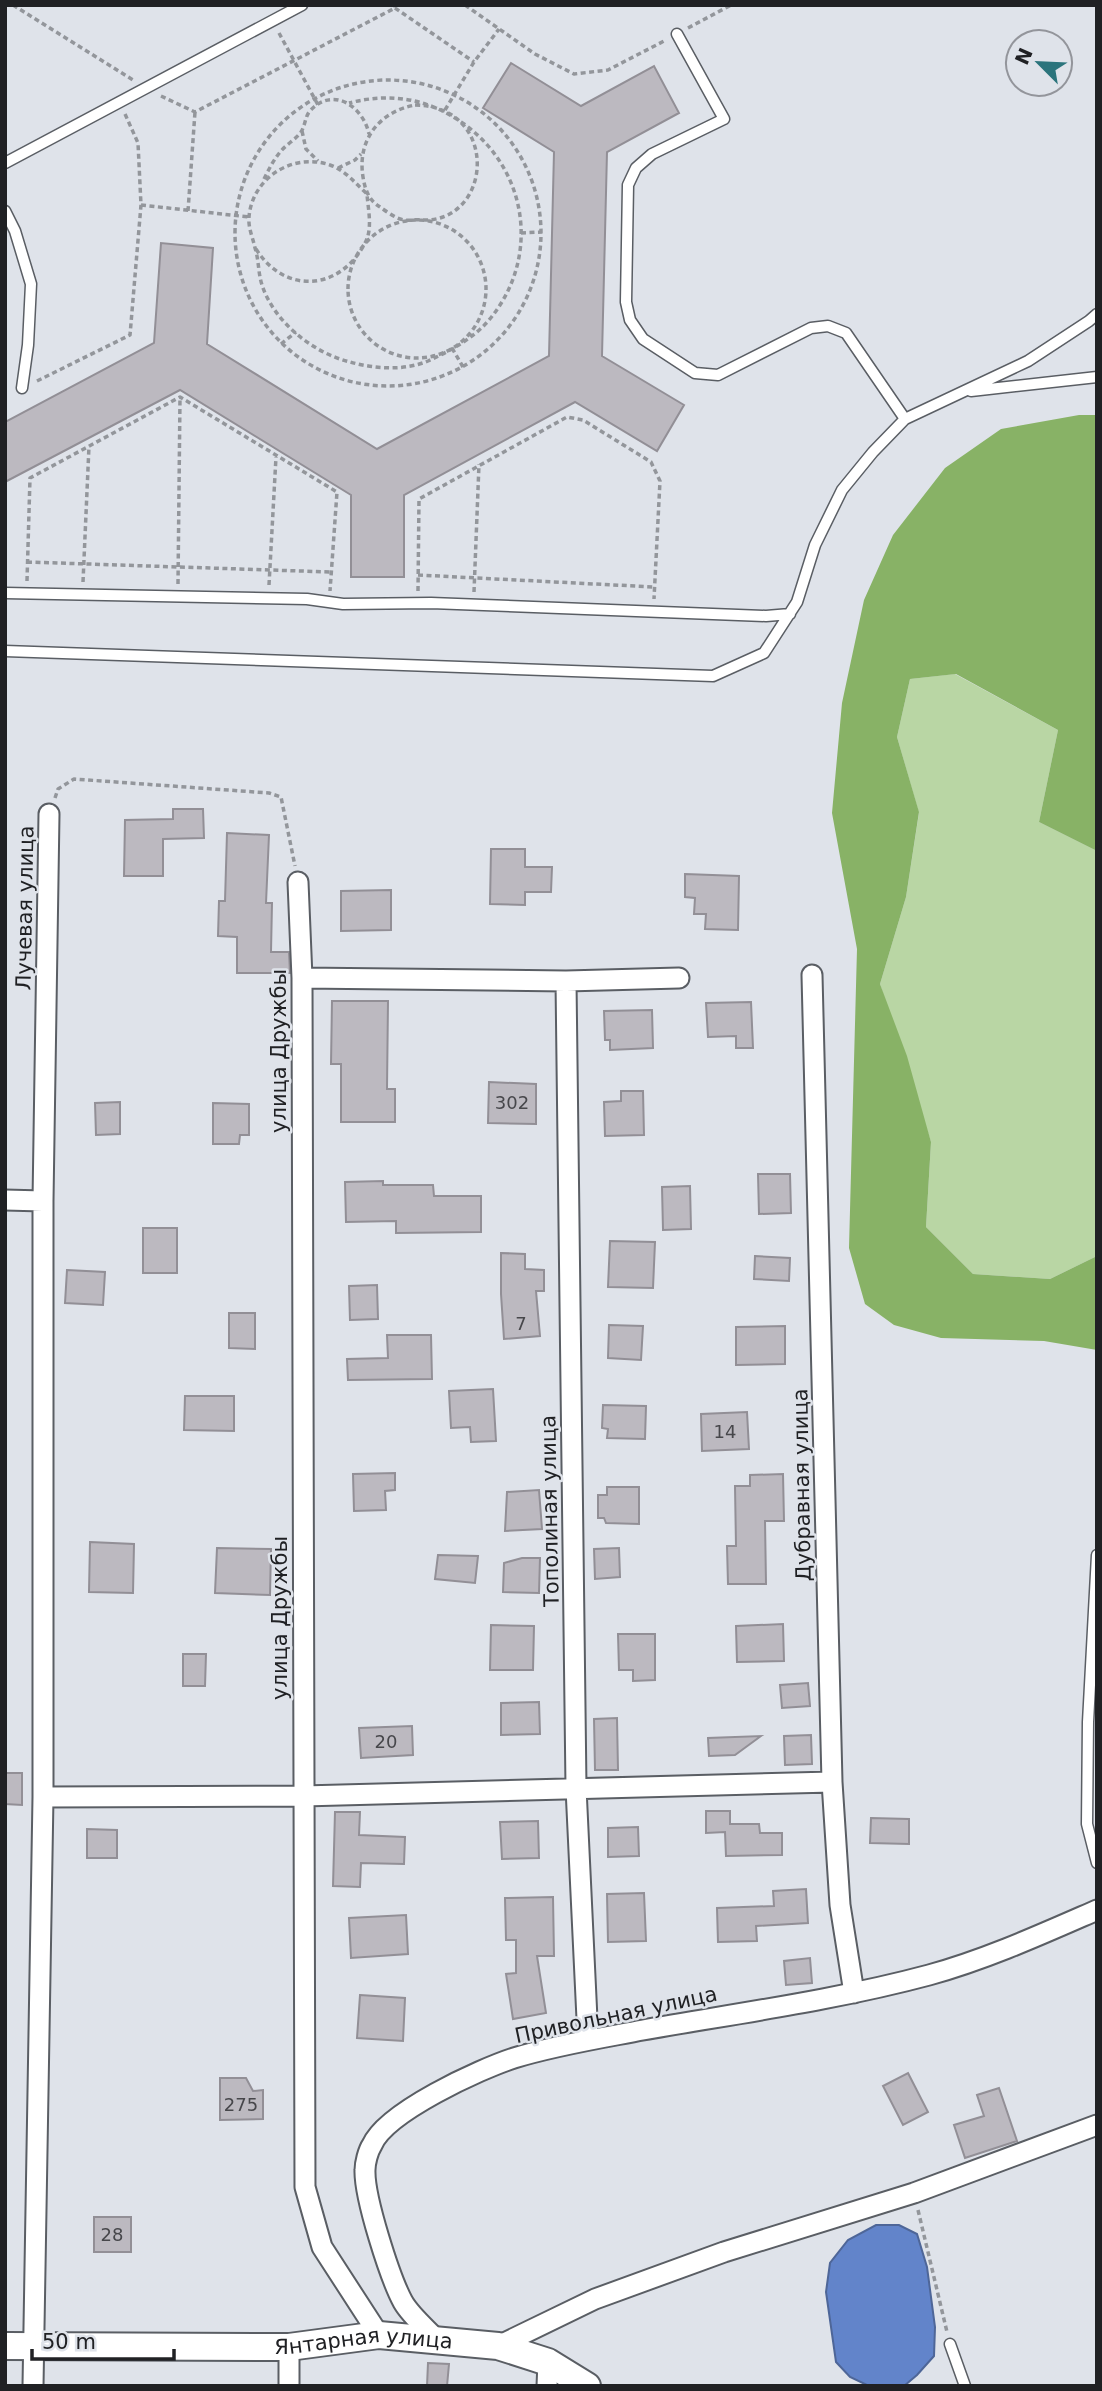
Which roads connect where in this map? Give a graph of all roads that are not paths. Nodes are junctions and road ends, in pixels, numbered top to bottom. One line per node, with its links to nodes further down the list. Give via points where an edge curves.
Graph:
1 (302, 5): 3 (lane)
2 (677, 34): 9 (lane, via 724,119 652,154 636,168 628,185 626,302 630,320 643,339 695,373 718,375 811,328 828,326 846,333)
3 (5, 163)
4 (5, 211): 7 (lane, via 31,284)
5 (1097, 314): 8 (lane, via 1028,361)
6 (1097, 376): 8 (lane)
7 (22, 388)
8 (960, 392): 9 (lane)
9 (905, 419): 11 (lane, via 842,490)
10 (5, 593): 11 (lane)
11 (790, 614): 12 (lane, via 764,653 713,676)
12 (5, 652)
13 (49, 814): 20 (street, Лучевая улица)
14 (298, 882): 16 (street, улица Дружбы)
15 (812, 975): 22 (street, Дубравная улица)
16 (302, 978): 18 (street); 24 (street, улица Дружбы)
17 (679, 978): 18 (street)
18 (566, 981): 23 (street, Тополиная улица)
19 (5, 1200): 20 (street)
20 (43, 1201): 25 (street, Лучевая улица)
21 (1097, 1555): 26 (lane, via 1087,1824)
22 (832, 1782): 23 (street); 28 (street, Дубравная улица, via 840,1905)
23 (576, 1788): 24 (street); 29 (street, Тополиная улица)
24 (303, 1796): 25 (street); 31 (street, улица Дружбы, via 304,2187 322,2247)
25 (43, 1797): 35 (street, Лучевая улица)
26 (1097, 1863)
27 (1097, 1910): 28 (street, Привольная улица, via 994,1954)
28 (854, 1993): 29 (street, Привольная улица)
29 (588, 2040): 32 (street, Привольная улица, via 513,2059 458,2083 402,2113 372,2144 365,2169 382,2248 403,2303)
30 (1097, 2125): 36 (street, via 914,2193 724,2252 595,2299)
31 (379, 2335): 32 (street, Янтарная улица); 37 (street, Янтарная улица)
32 (438, 2341): 36 (street, Янтарная улица)
33 (950, 2344): 42 (lane)
34 (5, 2346): 35 (street, Янтарная улица)
35 (33, 2346): 37 (street, Янтарная улица); 39 (street, Лучевая улица)
36 (498, 2346): 38 (street, Янтарная улица)
37 (289, 2347): 40 (street)
38 (547, 2374): 41 (street, Янтарная улица)
39 (33, 2386)
40 (289, 2386)
41 (587, 2386)
42 (965, 2386)

